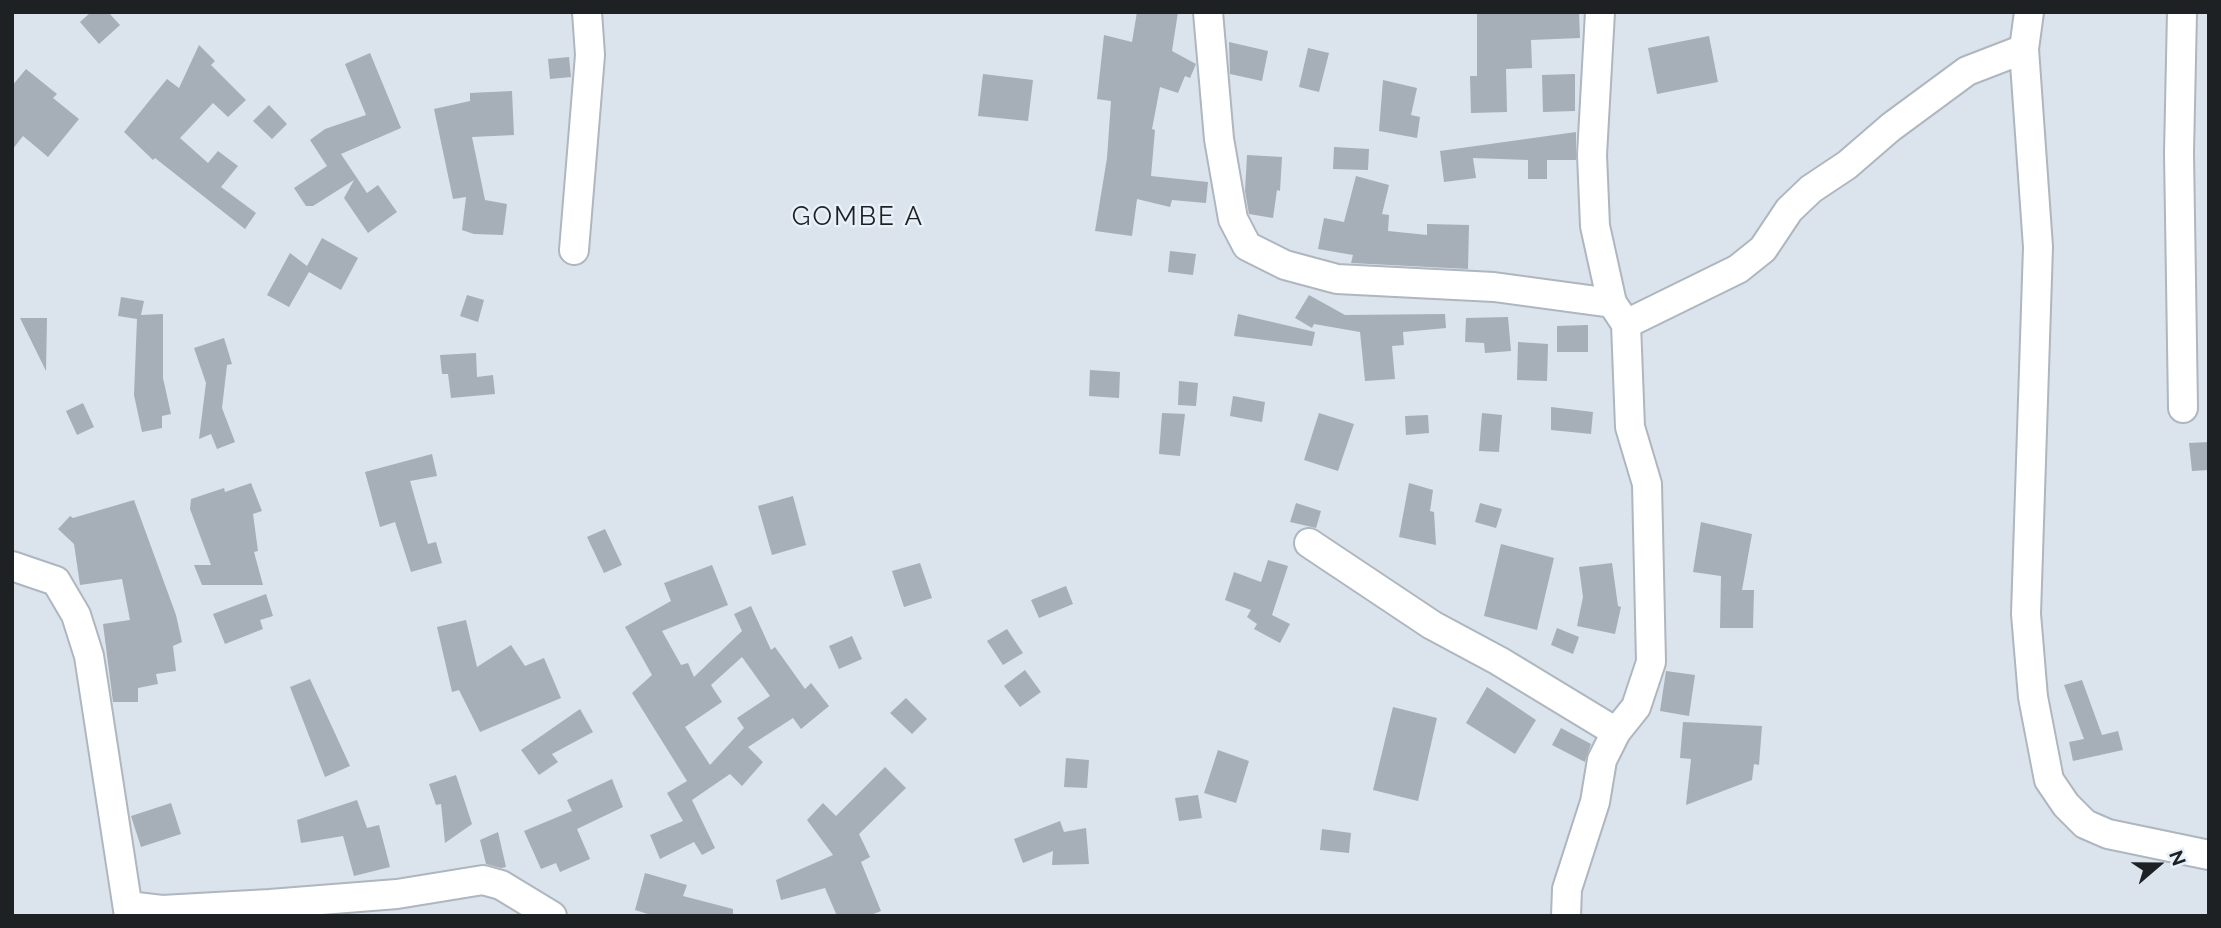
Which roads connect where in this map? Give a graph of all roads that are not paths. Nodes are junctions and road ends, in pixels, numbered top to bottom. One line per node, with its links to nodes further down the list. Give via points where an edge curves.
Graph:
1 (587, 12): 7 (street, via 590,55)
2 (1208, 12): 8 (street, via 1219,139 1233,219 1247,246 1285,265 1337,279 1494,287)
3 (1600, 12): 8 (street, via 1592,155 1595,226)
4 (2029, 12): 6 (street)
5 (2182, 12): 9 (street)
6 (2024, 49): 8 (street, via 1967,71 1891,127 1804,196 1763,249 1738,269); 13 (street, via 2038,247 2026,614 2033,697 2049,780 2085,824 2108,834)
7 (574, 250)
8 (1619, 314): 12 (street, via 1629,427 1647,484 1651,662 1636,707)
9 (2183, 408)
10 (1309, 543): 12 (street, via 1433,625)
11 (12, 566): 14 (street, via 56,581 76,615 89,656)
12 (1616, 732): 16 (street, via 1602,760 1595,802 1567,889)
13 (2209, 855)
14 (128, 911): 15 (street, via 397,894 483,880 501,885)
15 (552, 916)
16 (1566, 916)

